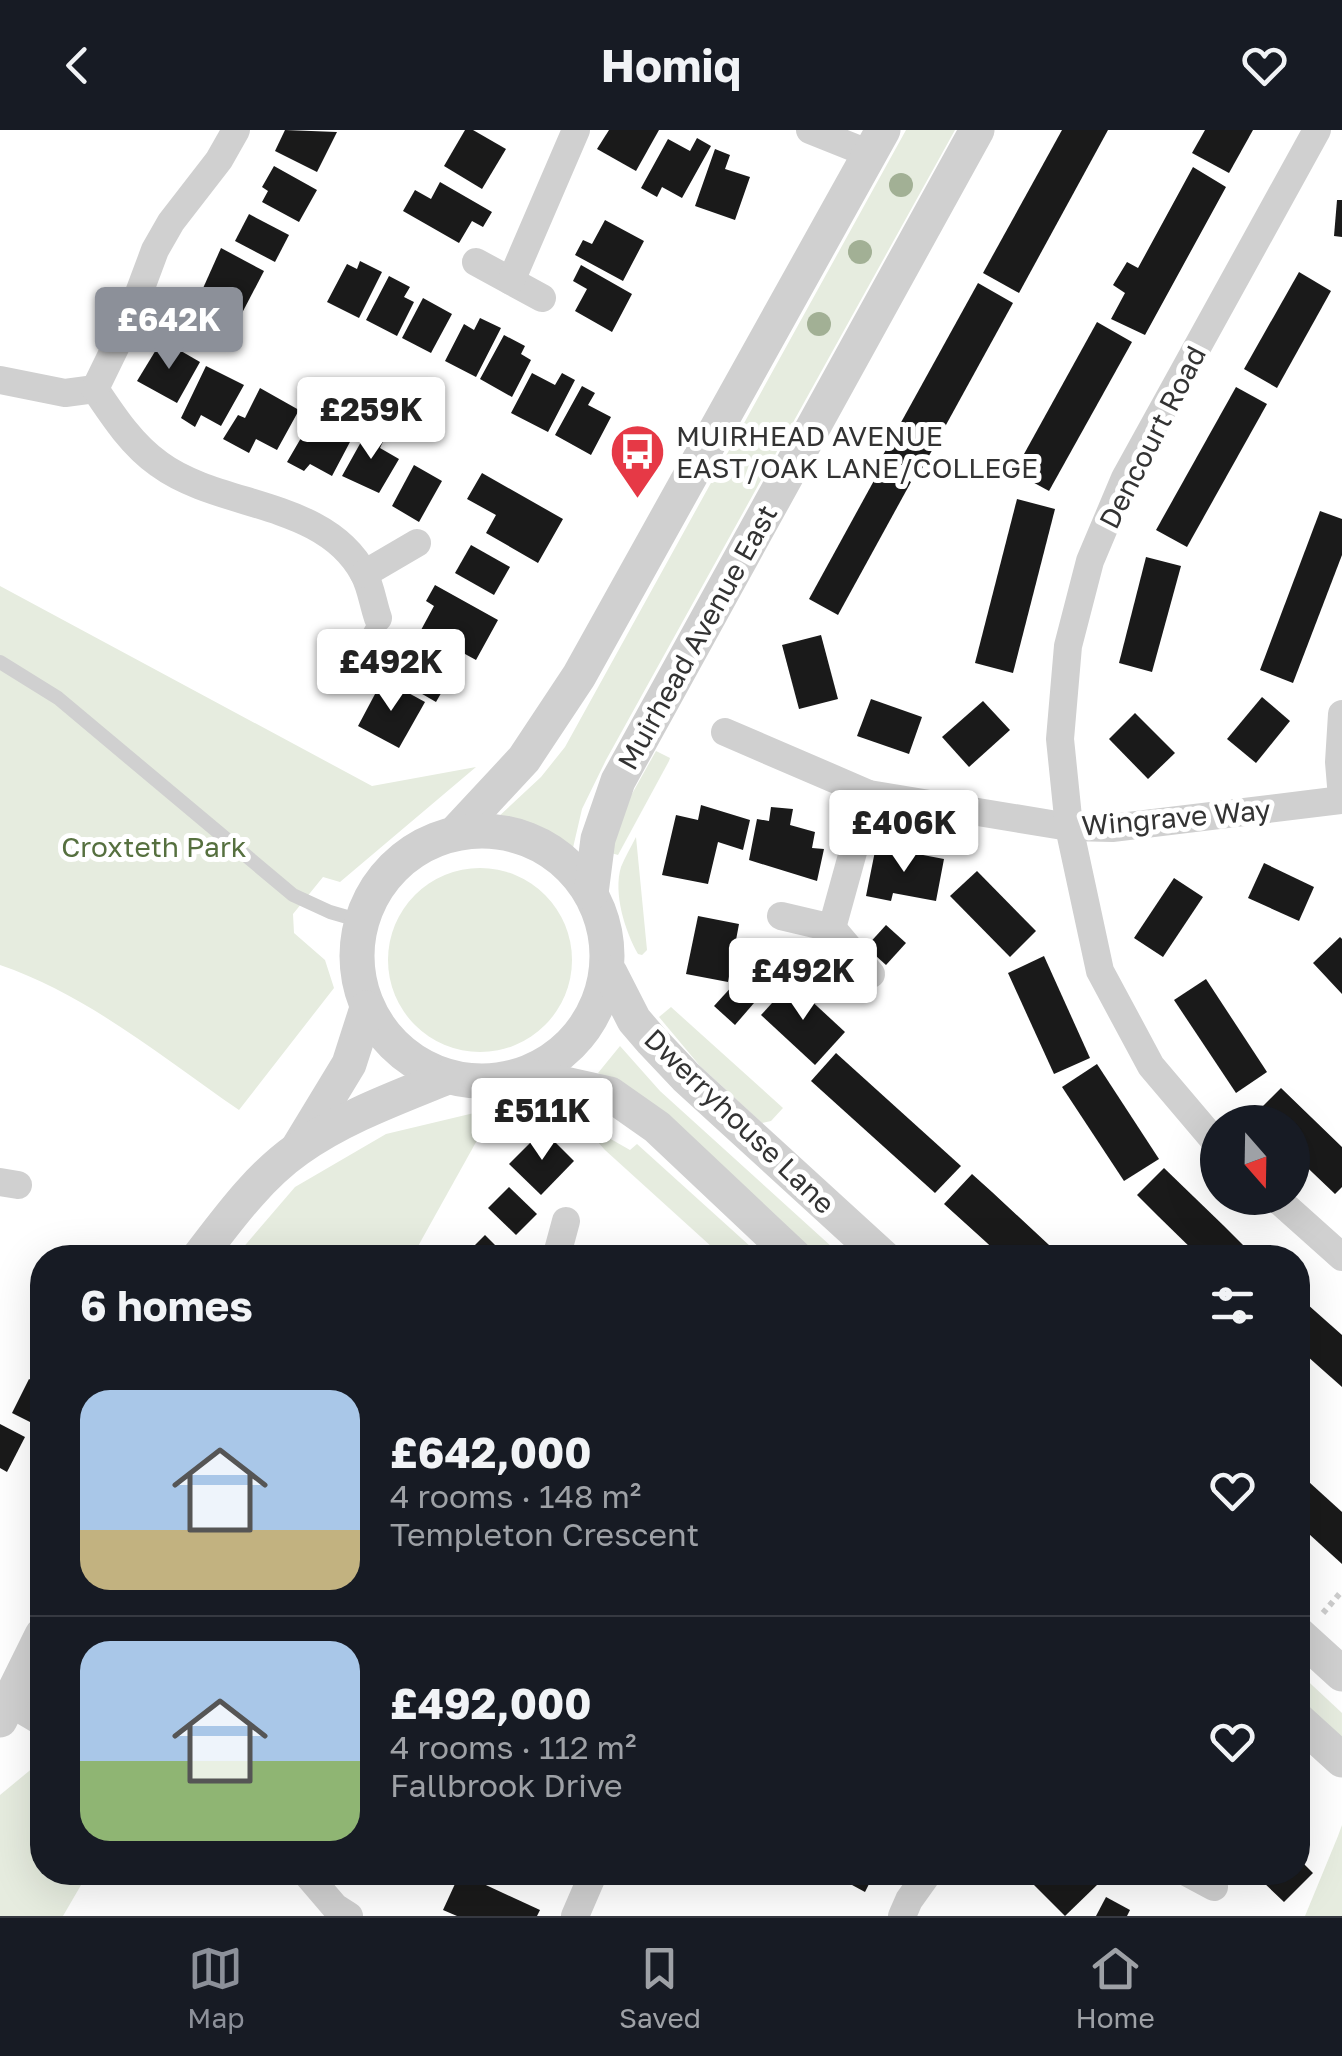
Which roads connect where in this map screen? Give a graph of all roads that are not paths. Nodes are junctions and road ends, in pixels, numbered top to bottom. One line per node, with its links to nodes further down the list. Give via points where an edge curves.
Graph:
1 (236, 130): 11 (street, via 155,250)
2 (576, 130): 8 (street)
3 (810, 130): 6 (street)
4 (977, 130): 23 (street, Muirhead Avenue East, via 618,781 598,839)
5 (1318, 130): 21 (street, Dencourt Road, via 1125,478 1090,560 1068,646 1060,740)
6 (876, 142): 22 (street, via 579,676 524,758)
7 (476, 262): 8 (street)
8 (512, 280): 9 (street)
9 (542, 298)
10 (0, 380): 11 (street, via 65,393)
11 (95, 388): 13 (street, via 158,464 208,490 312,525)
12 (416, 543): 13 (street)
13 (364, 574): 14 (street)
14 (378, 618): 16 (lane)
15 (0, 662): 25 (lane, via 58,698 294,894)
16 (347, 673)
17 (1342, 714): 20 (street)
18 (725, 732): 19 (street, Wingrave Way)
19 (869, 794): 21 (street, Wingrave Way); 26 (street)
20 (1342, 799): 21 (street, Wingrave Way, via 1112,828)
21 (1069, 827): 32 (street, Dencourt Road, via 1100,971 1151,1066)
22 (458, 830): 23 (street, via 532,840 568,864); 25 (street, via 416,848 385,875)
23 (591, 893): 27 (street, via 606,934)
24 (781, 916): 26 (street)
25 (361, 922): 29 (street, via 356,966)
26 (832, 928): 28 (street)
27 (610, 973): 30 (street, via 584,1030 558,1056); 39 (street, Dwerryhouse Lane, via 652,1042)
28 (871, 974)
29 (367, 1008): 31 (street, via 386,1038); 33 (street, via 349,1064)
30 (524, 1074): 31 (street, via 488,1081); 38 (street, via 610,1094 657,1127)
31 (445, 1078): 33 (street)
32 (1200, 1124)
33 (298, 1149): 36 (street, via 246,1197)
34 (1295, 1215): 40 (street)
35 (566, 1221): 37 (street)
36 (208, 1245)
37 (560, 1245)
38 (782, 1245)
39 (870, 1245)
40 (1342, 1257)
41 (1310, 1645): 43 (street)
42 (30, 1660): 44 (street)
43 (1342, 1674)
44 (5, 1711): 45 (street)
45 (30, 1718)
46 (1310, 1731): 47 (street)
47 (1342, 1760)
48 (317, 1885): 53 (street)
49 (588, 1885): 54 (street)
50 (920, 1885): 55 (street)
51 (1210, 1885): 52 (street)
52 (1214, 1887)
53 (349, 1916)
54 (575, 1916)
55 (902, 1916)

